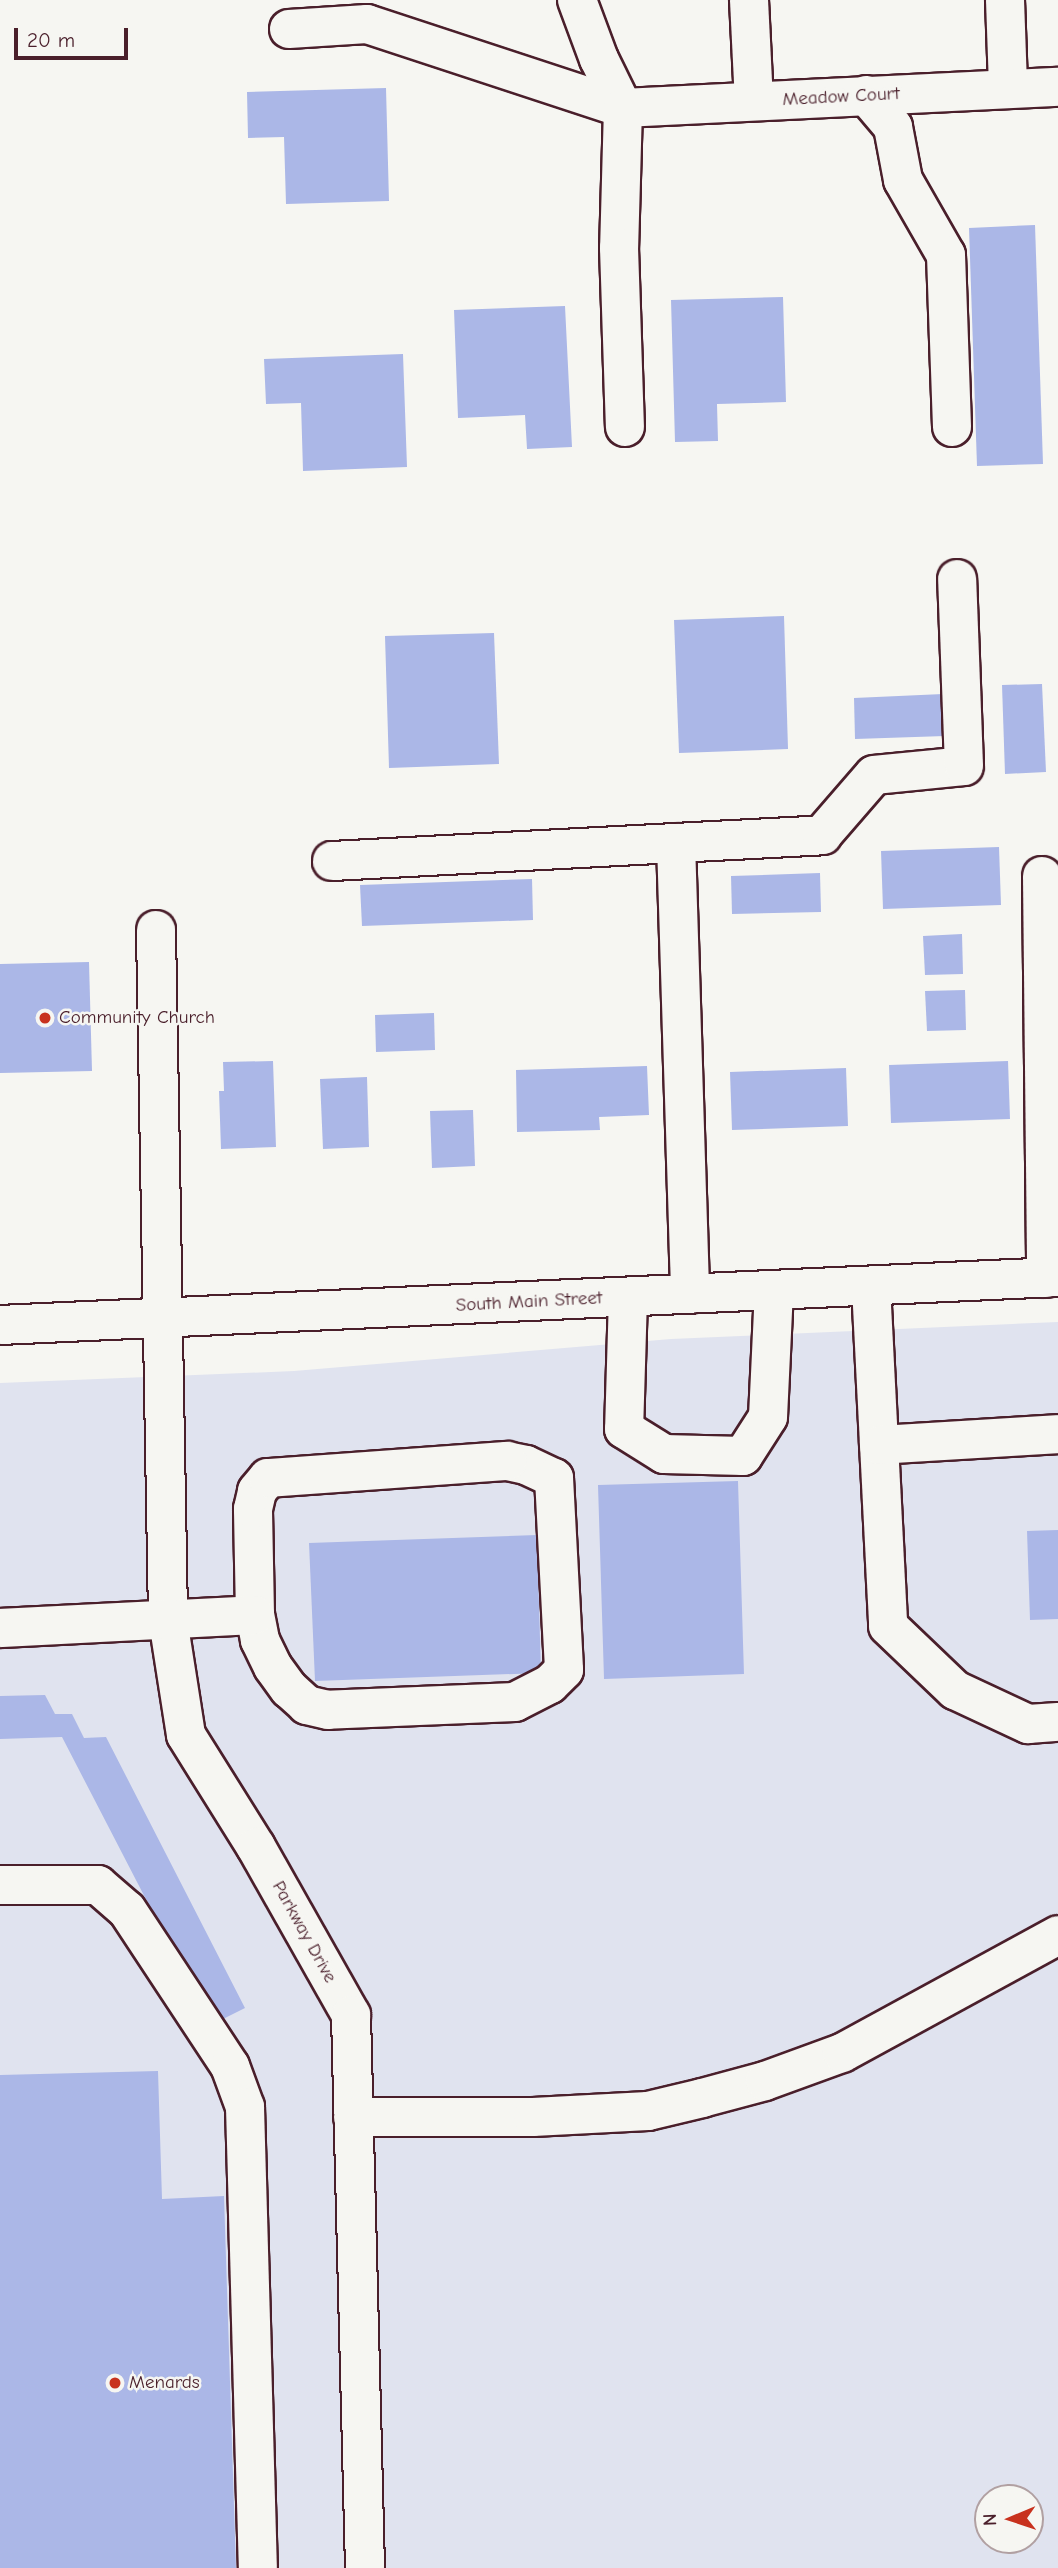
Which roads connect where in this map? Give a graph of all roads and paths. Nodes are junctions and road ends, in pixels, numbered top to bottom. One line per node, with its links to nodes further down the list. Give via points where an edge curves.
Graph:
1 (577, 0): 9 (street)
2 (749, 0): 8 (street)
3 (1005, 0): 6 (street)
4 (289, 29): 9 (street, via 367,23)
5 (1058, 87): 6 (street, Meadow Court)
6 (1008, 88): 7 (street, Meadow Court)
7 (866, 95): 8 (street, Meadow Court); 11 (street, via 892,127 903,180 946,255)
8 (754, 101): 9 (street, Meadow Court)
9 (624, 108): 10 (street, via 619,248)
10 (625, 427)
11 (952, 427)
12 (957, 579): 13 (street, via 964,766 874,775 822,835)
13 (676, 843): 14 (street); 20 (street)
14 (332, 861)
15 (1042, 876): 17 (street)
16 (156, 930): 22 (street, Parkway Drive)
17 (1052, 1277): 18 (street, South Main Street)
18 (871, 1286): 19 (street, South Main Street); 25 (street)
19 (774, 1290): 20 (street, South Main Street); 21 (street, via 768,1417 743,1455 664,1454 624,1429)
20 (690, 1294): 21 (street, South Main Street)
21 (628, 1297): 22 (street, South Main Street)
22 (161, 1319): 23 (street, South Main Street); 27 (street, Parkway Drive)
23 (0, 1325)
24 (1058, 1434): 25 (street)
25 (879, 1445): 29 (street, via 888,1626 955,1690 1028,1724)
26 (255, 1615): 26 (street, via 273,1667 307,1705 328,1710 515,1702 532,1695 564,1670 554,1478 507,1461 268,1478 257,1491 253,1509); 27 (street)
27 (168, 1620): 28 (street); 32 (street, Parkway Drive, via 186,1735 351,2015)
28 (0, 1628)
29 (1058, 1722)
30 (0, 1885): 33 (street, via 98,1885 127,1910 230,2066 245,2108)
31 (1058, 1935): 32 (street, via 842,2053 702,2098 648,2111 533,2117)
32 (353, 2117): 34 (street, Parkway Drive)
33 (258, 2568)
34 (365, 2568)

